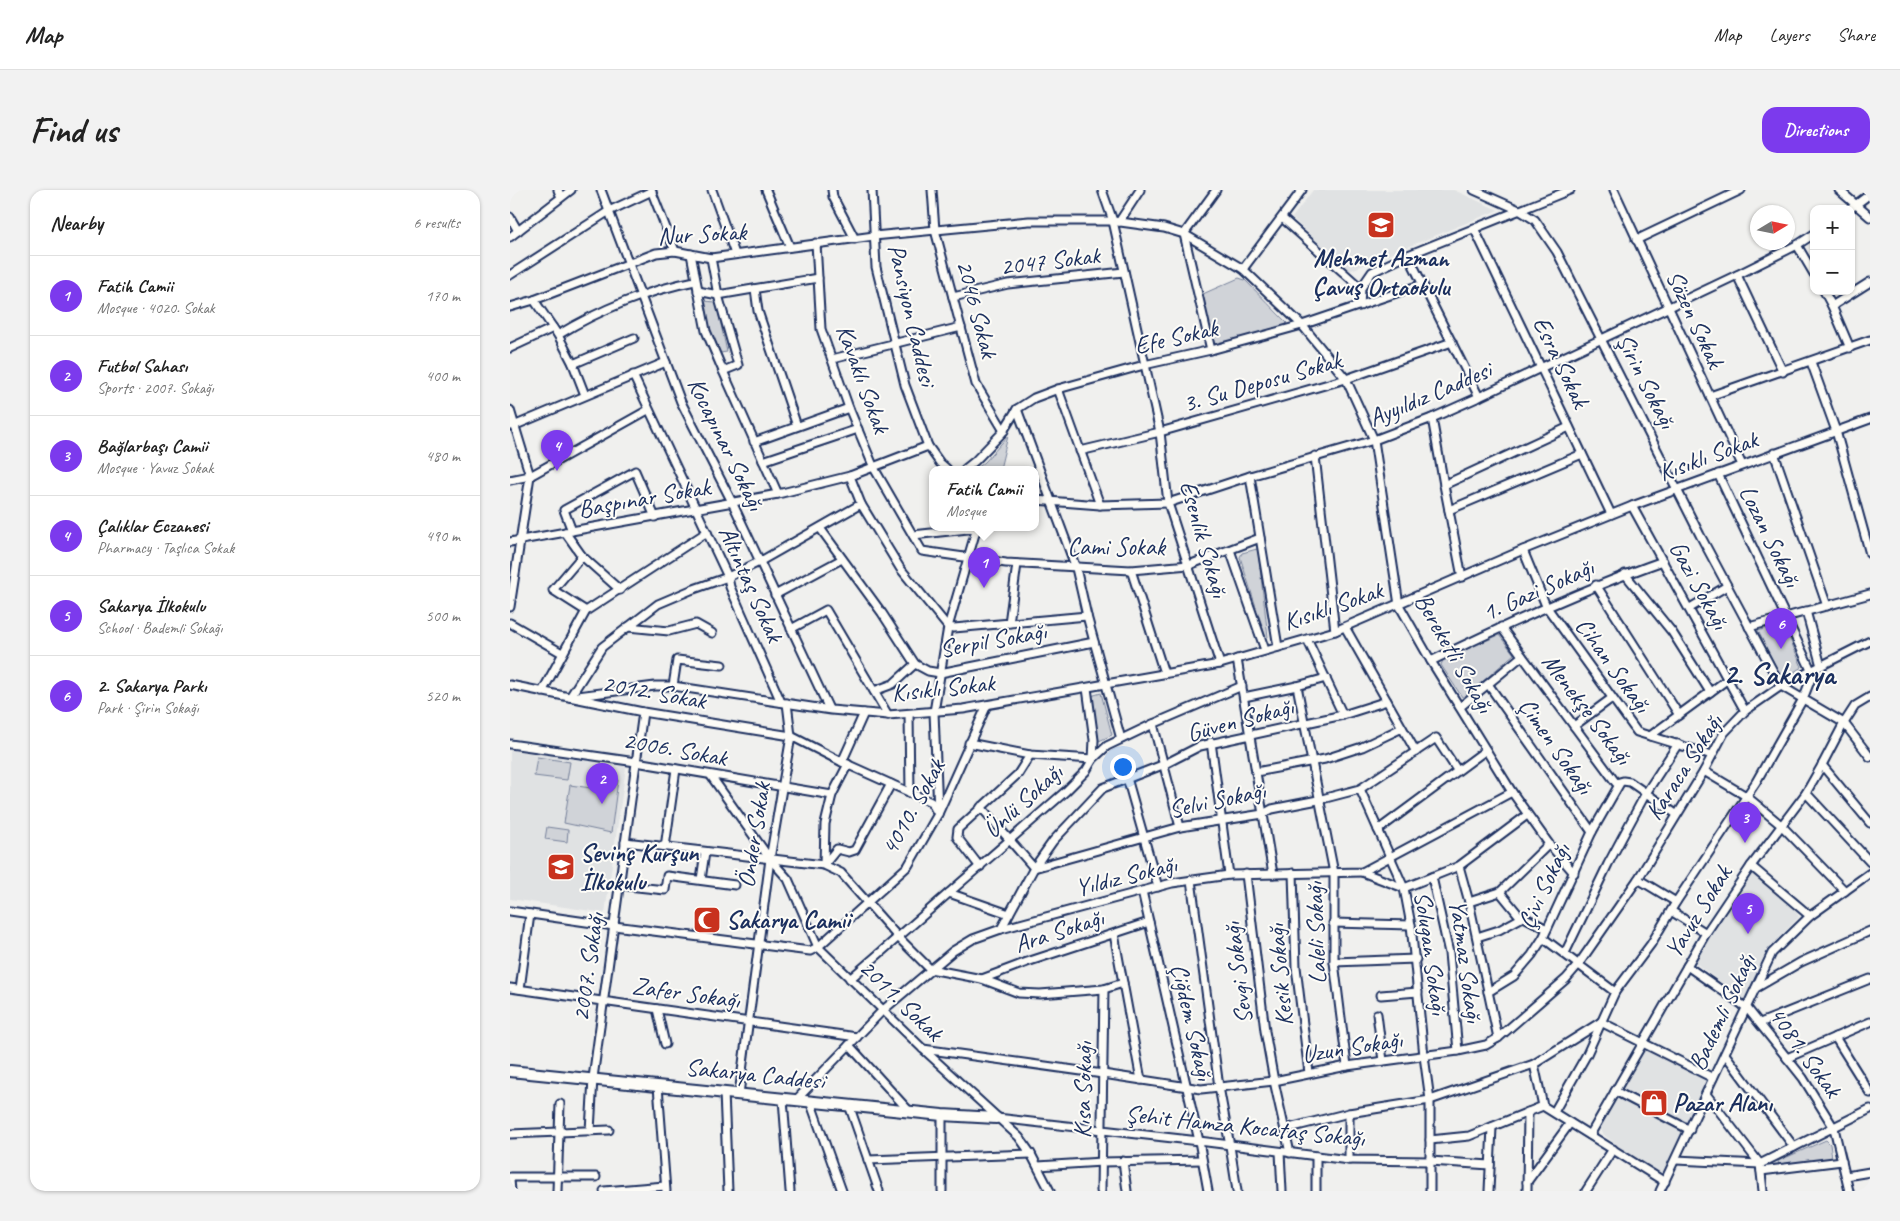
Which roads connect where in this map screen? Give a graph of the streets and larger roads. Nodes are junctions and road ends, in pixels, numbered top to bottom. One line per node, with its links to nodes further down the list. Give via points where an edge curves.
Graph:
1 (571, 190): 18 (street)
2 (602, 190): 22 (street, Kocapınar Sokağı)
3 (651, 190): 22 (street); 39 (street)
4 (712, 190): 41 (street)
5 (766, 190): 38 (street)
6 (872, 190): 31 (street, Pansiyon Caddesi)
7 (932, 190): 28 (street, 2046 Sokak)
8 (1102, 190): 26 (street, Esenlik Sokağı)
9 (1140, 190): 26 (street)
10 (1216, 190): 30 (street)
11 (1302, 190): 25 (street)
12 (1474, 190): 21 (street, Şirin Sokağı)
13 (1570, 190): 21 (street)
14 (1614, 190): 35 (street, Sözen Sokak)
15 (1741, 190): 35 (street)
16 (1839, 190): 20 (street)
17 (831, 192): 34 (street)
18 (560, 194): 29 (street)
19 (1870, 194): 20 (street)
20 (1856, 204): 24 (street)
21 (1519, 210): 27 (street); 71 (street, Şirin Sokağı, via 1535,220 1557,252)
22 (609, 211): 44 (street, Kocapınar Sokağı); 48 (street)
23 (510, 217): 29 (street)
24 (1870, 217)
25 (1282, 218): 46 (street); 54 (street)
26 (1116, 221): 28 (street, Nur Sokak, via 1029,221); 30 (street, Bereketli Sokağı); 47 (street, Esenlik Sokağı)
27 (1474, 228): 42 (street); 83 (street, Esra Sokak)
28 (935, 230): 31 (street, Nur Sokak); 60 (street, 2046 Sokak)
29 (518, 231): 32 (street)
30 (1184, 234): 46 (street, Bereketli Sokağı); 77 (street)
31 (874, 236): 34 (street, Nur Sokak); 74 (street, Pansiyon Caddesi, via 876,267)
32 (510, 237)
33 (1810, 237): 37 (street, Ayyıldız Caddesi)
34 (855, 238): 36 (street, Nur Sokak)
35 (1636, 240): 65 (street, Sözen Sokak)
36 (816, 243): 38 (street, Nur Sokak); 50 (street, Kavaklı Sokak)
37 (1797, 245): 45 (street); 49 (street, Ayyıldız Caddesi)
38 (790, 247): 41 (street, Nur Sokak)
39 (674, 251): 40 (street, Nur Sokak); 44 (street, Nur Sokak, via 656,253)
40 (691, 254): 43 (street, Nur Sokak); 51 (street)
41 (735, 254): 43 (street, Nur Sokak)
42 (1408, 255): 53 (street); 54 (street, via 1372,272)
43 (711, 258): 57 (street)
44 (629, 264): 59 (street, Kocapınar Sokağı); 61 (street, Nur Sokak)
45 (1810, 267)
46 (1243, 269): 66 (street, Bereketli Sokağı)
47 (1124, 272): 60 (street, 2047 Sokak, via 1008,284); 82 (street, Esenlik Sokağı)
48 (510, 275)
49 (1737, 275): 65 (street, Ayyıldız Caddesi); 85 (street)
50 (818, 278): 55 (street); 78 (street, Kavaklı Sokak, via 821,328)
51 (695, 281): 56 (street); 59 (street)
52 (1870, 282): 63 (street)
53 (1424, 284): 62 (street, Efe Sokak); 73 (street)
54 (1361, 288): 62 (street)
55 (755, 289): 57 (street); 99 (street, via 758,311)
56 (698, 291): 57 (street); 84 (street, via 706,331)
57 (718, 295): 84 (street, via 738,365)
58 (1826, 295): 63 (street)
59 (642, 296): 69 (street, via 580,322); 79 (street, Kocapınar Sokağı)
60 (953, 297): 67 (street, 2046 Sokak)
61 (534, 300): 64 (street, Nur Sokak); 68 (street)
62 (1360, 306): 66 (street, Efe Sokak)
63 (1832, 306): 76 (street)
64 (510, 307)
65 (1668, 308): 71 (street, Ayyıldız Caddesi); 90 (street, Sözen Sokak)
66 (1302, 325): 77 (street, Efe Sokak); 87 (street, Bereketli Sokağı)
67 (960, 326): 74 (street); 102 (street, 2046 Sokak, via 976,384)
68 (553, 328): 69 (street); 75 (street)
69 (558, 336): 81 (street)
70 (634, 338): 81 (street)
71 (1602, 339): 83 (street, Ayyıldız Caddesi); 125 (street, Şirin Sokağı)
72 (1870, 340): 76 (street)
73 (1452, 342): 87 (street, 3. Su Deposu Sokak); 91 (street)
74 (894, 344): 78 (street); 107 (street, Pansiyon Caddesi, via 905,385)
75 (510, 348)
76 (1850, 348): 80 (street)
77 (1211, 350): 82 (street, Efe Sokak)
78 (832, 359): 92 (street, Kavaklı Sokak)
79 (666, 362): 86 (street); 128 (street, Kocapınar Sokağı, via 681,402)
80 (1811, 362): 85 (street); 103 (street)
81 (573, 364): 89 (street)
82 (1144, 364): 88 (street, Efe Sokak); 104 (street, Esenlik Sokağı)
83 (1541, 367): 91 (street, Ayyıldız Caddesi); 100 (street, Esra Sokak)
84 (723, 371): 106 (street)
85 (1784, 372): 90 (street)
86 (633, 375): 89 (street); 95 (street, Altıntaş Sokak)
87 (1346, 379): 104 (street, 3. Su Deposu Sokak); 105 (street, Bereketli Sokağı)
88 (1058, 389): 93 (street, Efe Sokak); 108 (street)
89 (585, 395): 98 (street)
90 (1710, 396): 113 (street, Sözen Sokak)
91 (1480, 397): 96 (street, Ayyıldız Caddesi)
92 (849, 408): 99 (street); 101 (street, Kavaklı Sokak)
93 (1017, 408): 102 (street); 116 (street)
94 (510, 410): 98 (street)
95 (648, 410): 120 (street); 134 (street, Altıntaş Sokak)
96 (1432, 418): 105 (street, Ayyıldız Caddesi); 124 (street)
97 (1870, 419): 103 (street, Kısıklı Sokak)
98 (513, 426): 120 (street)
99 (797, 426): 106 (street)
100 (1570, 427): 110 (street, Esra Sokak); 124 (street)
101 (858, 429): 112 (street); 118 (street, Kavaklı Sokak)
102 (1004, 431): 115 (street)
103 (1836, 431): 109 (street, Kısıklı Sokak); 149 (street)
104 (1160, 432): 108 (street, 3. Su Deposu Sokak); 130 (street, Esenlik Sokağı)
105 (1374, 440): 111 (street, Ayyıldız Caddesi); 167 (street, Bereketli Sokağı)
106 (754, 442): 112 (street)
107 (928, 446): 114 (street); 118 (street, Başpınar Sokak)
108 (1080, 451): 132 (street)
109 (1774, 453): 113 (street, Kısıklı Sokak); 169 (street)
110 (1582, 454): 135 (street); 136 (street, Esra Sokak)
111 (1315, 456): 122 (street, Ayyıldız Caddesi); 184 (street)
112 (763, 461): 126 (street)
113 (1742, 465): 119 (street, Kısıklı Sokak)
114 (943, 466)
115 (969, 466)
116 (1039, 466)
117 (1039, 467): 129 (street)
118 (874, 468): 121 (street, Başpınar Sokak); 143 (street, Kavaklı Sokak)
119 (1718, 474): 125 (street, Kısıklı Sokak); 175 (street, Lozan Sokağı)
120 (530, 476): 123 (street); 145 (street)
121 (850, 476): 126 (street, Başpınar Sokak); 131 (street)
122 (1250, 476): 130 (street, Ayyıldız Caddesi); 144 (street)
123 (510, 480)
124 (1444, 485): 135 (street)
125 (1677, 489): 133 (street, Kısıklı Sokak); 163 (street, Şirin Sokağı)
126 (778, 494): 128 (street, Başpınar Sokak)
127 (1039, 500): 129 (street, Ayyıldız Caddesi)
128 (732, 502): 134 (street, Başpınar Sokak); 154 (street, Kocapınar Sokağı)
129 (1052, 502): 132 (street, Ayyıldız Caddesi); 157 (street)
130 (1168, 503): 132 (street, Ayyıldız Caddesi); 156 (street, Esenlik Sokağı)
131 (861, 504): 138 (street); 179 (street, via 900,568)
132 (1100, 505)
133 (1632, 506): 136 (street, Kısıklı Sokak); 153 (street, Gazi Sokağı)
134 (696, 509): 137 (street, Başpınar Sokak); 142 (street, Altıntaş Sokak)
135 (1449, 510): 161 (street)
136 (1611, 514): 148 (street, Kısıklı Sokak)
137 (655, 517): 141 (street, Başpınar Sokak); 141 (street, via 635,471 564,510)
138 (820, 528): 152 (street, Serpil Sokağı); 154 (street)
139 (949, 531): 143 (street)
140 (976, 531): 151 (street)
141 (569, 532): 145 (street, Başpınar Sokak); 150 (street)
142 (707, 532): 160 (street, Altıntaş Sokak); 164 (street)
143 (913, 536): 151 (street, Cami Sokak, via 922,551)
144 (1260, 538): 147 (street, Cami Sokak); 189 (street)
145 (520, 540): 146 (street, Başpınar Sokak); 170 (street)
146 (510, 542)
147 (1230, 550): 156 (street, Cami Sokak); 190 (street)
148 (1523, 550): 161 (street, Kısıklı Sokak); 168 (street, Cihan Sokağı)
149 (1870, 554)
150 (582, 556): 164 (street); 172 (street, via 553,590)
151 (968, 557): 155 (street, Cami Sokak); 179 (street)
152 (842, 559): 166 (street); 195 (street, Serpil Sokağı)
153 (1663, 561): 159 (street, 1. Gazi Sokağı); 171 (street, Gazi Sokağı)
154 (760, 562): 160 (street); 166 (street, Kocapınar Sokağı)
155 (1017, 564): 157 (street, Cami Sokak); 177 (street)
156 (1189, 565): 158 (street, Cami Sokak); 196 (street, Esenlik Sokağı)
157 (1076, 568): 158 (street, Cami Sokak); 174 (street)
158 (1131, 570): 201 (street)
159 (1625, 574): 162 (street, 1. Gazi Sokağı); 214 (street, via 1672,632)
160 (728, 577): 178 (street, via 658,604); 220 (street, Altıntaş Sokak)
161 (1462, 577): 167 (street, Kısıklı Sokak)
162 (1596, 585): 168 (street, 1. Gazi Sokağı); 231 (street)
163 (1727, 586): 171 (street); 182 (street, Şirin Sokağı)
164 (620, 590): 172 (street)
165 (1870, 594): 169 (street)
166 (775, 595): 183 (street, Kocapınar Sokağı)
167 (1399, 605): 180 (street, Kısıklı Sokak); 194 (street, Bereketli Sokağı)
168 (1546, 606): 181 (street, 1. Gazi Sokağı); 217 (street, Cihan Sokağı)
169 (1827, 606): 173 (street)
170 (510, 607)
171 (1690, 608): 203 (street, Gazi Sokağı)
172 (586, 611): 191 (street)
173 (1806, 612): 175 (street); 198 (street)
174 (1087, 616): 177 (street); 188 (street)
175 (1786, 616): 182 (street); 199 (street, Lozan Sokağı)
176 (510, 623): 191 (street)
177 (1009, 623): 179 (street)
178 (628, 627): 185 (street, via 669,631 696,624); 207 (street, Kısıklı Sokak, via 602,647 570,697)
179 (948, 627): 200 (street)
180 (1345, 627): 184 (street, Kısıklı Sokak); 219 (street)
181 (1501, 627): 192 (street, Menekşe Sokağı); 194 (street, 1. Gazi Sokağı)
182 (1749, 627): 210 (street, Şirin Sokağı)
183 (791, 629): 213 (street, via 826,610); 223 (street, Kocapınar Sokağı)
184 (1334, 631): 186 (street, Kısıklı Sokak)
185 (712, 632)
186 (1307, 639): 189 (street, Kısıklı Sokak); 202 (street)
187 (1870, 641): 198 (street, Karaca Sokağı)
188 (1094, 642): 200 (street, Serpil Sokağı); 204 (street)
189 (1278, 647): 190 (street, Kısıklı Sokak)
190 (1265, 650): 193 (street, Kısıklı Sokak)
191 (562, 653): 212 (street)
192 (1522, 656): 205 (street); 235 (street, Menekşe Sokağı)
193 (1238, 658): 196 (street, Kısıklı Sokak); 208 (street)
194 (1431, 661): 222 (street, Bereketli Sokağı)
195 (915, 664): 200 (street, Serpil Sokağı); 213 (street, via 893,684)
196 (1220, 664): 201 (street, Kısıklı Sokak)
197 (722, 665): 207 (street, via 677,660)
198 (1821, 666): 199 (street, Karaca Sokağı)
199 (1811, 670): 210 (street, Karaca Sokağı); 218 (street, via 1812,676)
200 (940, 673): 226 (street)
201 (1164, 673): 204 (street, Kısıklı Sokak)
202 (1326, 678): 209 (street); 230 (street)
203 (1728, 680): 214 (street); 224 (street, Gazi Sokağı)
204 (1107, 684): 211 (street, Kısıklı Sokak); 240 (street)
205 (1488, 684): 222 (street); 283 (street, Çimen Sokağı)
206 (510, 685): 212 (street, 2012. Sokak)
207 (673, 686): 220 (street, Kısıklı Sokak)
208 (1242, 686): 215 (street); 234 (street, Ünlü Sokağı)
209 (1297, 686): 215 (street); 232 (street, Laleli Sokağı)
210 (1781, 686): 218 (street); 224 (street, Karaca Sokağı)
211 (1087, 688): 221 (street, Kısıklı Sokak); 250 (street, via 1094,740)
212 (542, 692): 225 (street, 2012. Sokak)
213 (874, 692): 229 (street)
214 (1710, 692): 231 (street)
215 (1244, 697): 237 (street)
216 (1870, 697): 233 (street, Yavuz Sokak, via 1855,706)
217 (1612, 698): 235 (street); 239 (street, Cihan Sokağı, via 1637,732)
218 (1803, 699): 233 (street); 271 (street)
219 (1387, 701): 230 (street, Güven Sokağı); 236 (street)
220 (784, 702): 223 (street, Kısıklı Sokak); 238 (street, Önder Sokak)
221 (987, 705): 226 (street, Kısıklı Sokak); 242 (street, 4010. Sokak)
222 (1460, 707): 245 (street, Bereketli Sokağı)
223 (829, 709): 227 (street, Kısıklı Sokak)
224 (1745, 711): 248 (street, Karaca Sokağı, via 1724,733)
225 (643, 712): 238 (street, 2012. Sokak); 252 (street, 2007. Sokağı)
226 (934, 712): 228 (street, Kısıklı Sokak); 274 (street)
227 (864, 713): 229 (street, Kısıklı Sokak); 253 (street)
228 (909, 714): 229 (street, Kısıklı Sokak); 267 (street)
229 (888, 715)
230 (1344, 715): 232 (street, Güven Sokağı)
231 (1679, 715): 239 (street)
232 (1304, 723): 237 (street, Güven Sokağı); 251 (street, Laleli Sokağı)
233 (1844, 723): 249 (street); 255 (street, Yavuz Sokak)
234 (1153, 724): 240 (street, Ünlü Sokağı); 254 (street)
235 (1574, 726): 262 (street, Menekşe Sokağı, via 1616,783)
236 (1402, 728): 246 (street); 251 (street, via 1362,747)
237 (1250, 734): 241 (street, Güven Sokağı); 259 (street)
238 (791, 736): 253 (street, 2012. Sokak); 264 (street, Önder Sokak)
239 (1650, 736): 244 (street, Cihan Sokağı)
240 (1121, 739): 250 (street, Ünlü Sokağı)
241 (1210, 742): 254 (street, Güven Sokağı); 278 (street)
242 (969, 743): 247 (street); 274 (street, 4010. Sokak)
243 (510, 744): 252 (street, 2006. Sokak)
244 (1678, 744): 248 (street, Cihan Sokağı); 268 (street)
245 (1486, 750): 257 (street); 266 (street, Bereketli Sokağı)
246 (1416, 752): 257 (street, Selvi Sokağı, via 1436,738); 265 (street, Selvi Sokağı)
247 (1030, 755): 250 (street); 273 (street, via 1018,774)
248 (1712, 755): 258 (street, Karaca Sokağı)
249 (1870, 757)
250 (1093, 759): 285 (street, Ünlü Sokağı, via 1066,792)
251 (1312, 761): 259 (street); 272 (street, Laleli Sokağı)
252 (636, 762): 256 (street, 2006. Sokak); 286 (street, 2007. Sokağı)
253 (845, 763): 263 (street, 2012. Sokak); 270 (street)
254 (1165, 764): 261 (street, Güven Sokağı); 281 (street)
255 (1822, 765): 269 (street, Yavuz Sokak); 279 (street)
256 (676, 770): 260 (street, 2006. Sokak); 288 (street)
257 (1457, 770): 282 (street)
258 (1704, 771): 271 (street); 276 (street, Karaca Sokağı)
259 (1256, 772): 275 (street)
260 (711, 776): 264 (street, 2006. Sokak); 291 (street, 2011. Sokak)
261 (1127, 778): 284 (street); 297 (street, Güven Sokağı, via 1103,788 1053,841)
262 (1620, 783): 268 (street, Menekşe Sokağı, via 1630,782); 283 (street, Çivi Sokağı)
263 (891, 784): 267 (street, 2012. Sokak); 293 (street, via 854,850 837,849)
264 (782, 788): 270 (street, 2006. Sokak); 291 (street, Önder Sokak)
265 (1360, 789): 272 (street, Selvi Sokağı); 282 (street, Solugan Sokağı)
266 (1512, 792): 277 (street, Bereketli Sokağı); 290 (street, Yıldız Sokağı)
267 (910, 793): 274 (street, 2012. Sokak, via 931,802)
268 (1646, 793): 276 (street, Menekşe Sokağı); 341 (street)
269 (1806, 793): 280 (street, Yavuz Sokak); 292 (street)
270 (832, 795): 293 (street, via 825,824)
271 (1746, 796): 280 (street); 320 (street)
272 (1318, 800): 275 (street, Selvi Sokağı, via 1272,809); 299 (street, Laleli Sokağı)
273 (981, 807): 285 (street); 296 (street, via 958,829 957,836)
274 (938, 814): 318 (street, 4010. Sokak, via 908,866)
275 (1263, 814): 278 (street, Selvi Sokağı); 303 (street)
276 (1676, 814): 307 (street, Karaca Sokağı)
277 (1527, 815): 287 (street, Bereketli Sokağı); 294 (street)
278 (1221, 821): 281 (street, Selvi Sokağı); 305 (street)
279 (1870, 823)
280 (1781, 825): 295 (street, Yavuz Sokak); 315 (street)
281 (1180, 827): 284 (street, Selvi Sokağı)
282 (1378, 830): 290 (street, Solugan Sokağı)
283 (1592, 832): 300 (street, Çivi Sokağı)
284 (1144, 838): 297 (street, Selvi Sokağı); 312 (street)
285 (1010, 841): 296 (street, Ünlü Sokağı); 297 (street)
286 (625, 842): 288 (street); 310 (street, 2007. Sokağı)
287 (1549, 844): 300 (street, Bereketli Sokağı); 316 (street)
288 (666, 847): 289 (street)
289 (705, 852): 291 (street); 308 (street)
290 (1390, 857): 298 (street, Yıldız Sokağı); 313 (street, Solugan Sokağı)
291 (770, 859): 293 (street); 339 (street, Önder Sokak); 340 (street, 2011. Sokak, via 788,879)
292 (1870, 862)
293 (824, 865): 318 (street, via 841,873)
294 (1459, 866): 306 (street); 319 (street)
295 (1751, 866): 325 (street); 334 (street, Yavuz Sokak)
296 (980, 867): 317 (street, Ünlü Sokağı)
297 (1034, 868): 324 (street, Güven Sokağı)
298 (1362, 872): 299 (street, Yıldız Sokağı); 313 (street)
299 (1334, 873): 304 (street, Yıldız Sokağı); 328 (street, Laleli Sokağı)
300 (1574, 873): 332 (street, Çivi Sokağı)
301 (1870, 873): 315 (street, Bademli Sokağı)
302 (1246, 874): 303 (street, Yıldız Sokağı); 305 (street, Yıldız Sokağı); 388 (street, Sevgi Sokağı)
303 (1273, 874): 304 (street, Yıldız Sokağı)
304 (1294, 874): 383 (street, Kesik Sokağı, via 1296,967)
305 (1229, 875): 309 (street, Yıldız Sokağı)
306 (1432, 877): 313 (street); 375 (street, Yatmaz Sokağı, via 1449,953)
307 (1638, 879): 320 (street); 344 (street, Karaca Sokağı)
308 (701, 880): 310 (street, via 667,876 665,890); 311 (street)
309 (1191, 880): 312 (street, Yıldız Sokağı); 391 (street)
310 (619, 885): 330 (street, 2007. Sokağı)
311 (735, 885)
312 (1158, 887): 314 (street, Yıldız Sokağı)
313 (1404, 888): 329 (street, Solugan Sokağı)
314 (1142, 891): 327 (street, Çiğdem Sokağı); 331 (street, Yıldız Sokağı)
315 (1845, 891): 325 (street, Bademli Sokağı)
316 (1500, 892): 319 (street); 326 (street)
317 (949, 893): 324 (street); 336 (street, Ünlü Sokağı)
318 (866, 902): 336 (street); 340 (street, 4010. Sokak)
319 (1469, 902): 337 (street)
320 (1676, 902): 322 (street)
321 (510, 911): 323 (street)
322 (1671, 911): 334 (street); 357 (street)
323 (530, 914): 330 (street); 353 (street)
324 (1009, 914): 331 (street, Güven Sokağı)
325 (1810, 916): 352 (street, Bademli Sokağı, via 1772,953)
326 (1523, 917): 332 (street); 337 (street, via 1499,930)
327 (1149, 922): 335 (street, Ara Sokağı); 390 (street, Çiğdem Sokağı)
328 (1334, 923): 329 (street); 343 (street, Laleli Sokağı)
329 (1411, 925): 342 (street, Solugan Sokağı)
330 (614, 926): 339 (street); 359 (street, 2007. Sokağı)
331 (1001, 929): 346 (street, Yıldız Sokağı, via 973,939)
332 (1547, 929): 338 (street, Çivi Sokağı)
333 (1870, 931): 352 (street, via 1801,962)
334 (1706, 933): 345 (street, Yavuz Sokak)
335 (1114, 934): 348 (street, Ara Sokağı); 350 (street)
336 (898, 937): 346 (street); 347 (street, Ünlü Sokağı)
337 (1476, 937): 356 (street)
338 (1543, 938): 341 (street); 356 (street, Çivi Sokağı, via 1514,976)
339 (758, 944): 340 (street, via 810,951); 364 (street, Önder Sokak)
340 (818, 947): 347 (street, 2011. Sokak)
341 (1565, 954): 344 (street)
342 (1416, 959): 343 (street); 355 (street, Solugan Sokağı)
343 (1334, 962): 381 (street, Laleli Sokağı)
344 (1578, 965): 357 (street); 370 (street, Uzun Sokağı)
345 (1687, 966): 360 (street, 4081. Sokak); 371 (street, Yavuz Sokak)
346 (930, 969): 348 (street); 362 (street, Yıldız Sokağı)
347 (850, 979): 362 (street, 2011. Sokak)
348 (982, 979): 354 (street, via 1019,993)
349 (1870, 979): 367 (street)
350 (1123, 983): 354 (street); 387 (street)
351 (510, 988): 353 (street, Zafer Sokağı)
352 (1756, 988): 360 (street, Bademli Sokağı)
353 (520, 989): 359 (street, Zafer Sokağı)
354 (1104, 989): 384 (street, Kısa Sokağı)
355 (1418, 992): 358 (street); 377 (street, Solugan Sokağı)
356 (1488, 992): 370 (street)
357 (1615, 992): 365 (street)
358 (1381, 995)
359 (604, 1000): 361 (street, Zafer Sokağı); 385 (street, 2007. Sokağı)
360 (1748, 1008): 367 (street, 4081. Sokak); 376 (street, Bademli Sokağı)
361 (657, 1009): 364 (street, Zafer Sokağı); 372 (street)
362 (882, 1011): 368 (street, Yıldız Sokağı); 374 (street, 2011. Sokak)
363 (1377, 1014): 379 (street)
364 (748, 1022): 368 (street, Zafer Sokağı); 395 (street, Önder Sokak)
365 (1601, 1022): 371 (street); 380 (street); 407 (street)
366 (1870, 1022): 369 (street)
367 (1760, 1023): 378 (street, 4081. Sokak)
368 (857, 1037): 373 (street, Yıldız Sokağı)
369 (1835, 1037): 378 (street); 394 (street)
370 (1498, 1038): 375 (street, Uzun Sokağı)
371 (1643, 1043): 386 (street); 392 (street, Yavuz Sokak)
372 (665, 1044)
373 (849, 1045): 398 (street, Yıldız Sokağı); 405 (street)
374 (923, 1049): 384 (street, Uzun Sokağı); 410 (street, 2011. Sokak)
375 (1458, 1051): 377 (street, Uzun Sokağı)
376 (1725, 1054): 386 (street, Bademli Sokağı); 425 (street)
377 (1424, 1056): 379 (street, Uzun Sokağı); 399 (street, Solugan Sokağı)
378 (1787, 1058): 413 (street, 4081. Sokak)
379 (1383, 1061): 381 (street, Uzun Sokağı)
380 (1534, 1064): 399 (street); 403 (street)
381 (1347, 1066): 383 (street, Uzun Sokağı)
382 (510, 1071): 385 (street, Sakarya Caddesi)
383 (1309, 1073): 388 (street, Uzun Sokağı)
384 (1103, 1074): 387 (street, Uzun Sokağı); 416 (street, Kısa Sokağı)
385 (593, 1078): 389 (street, Sakarya Caddesi); 418 (street, 2007. Sokağı)
386 (1713, 1078): 396 (street, Bademli Sokağı)
387 (1142, 1080): 390 (street, Uzun Sokağı)
388 (1274, 1081): 391 (street, Uzun Sokağı); 414 (street, Sevgi Sokağı)
389 (658, 1086): 393 (street, Sakarya Caddesi); 450 (street)
390 (1186, 1087): 391 (street, Uzun Sokağı); 423 (street, Çiğdem Sokağı)
391 (1219, 1087): 424 (street)
392 (1615, 1091): 417 (street); 421 (street, Yavuz Sokak)
393 (724, 1092): 395 (street, Sakarya Caddesi); 454 (street)
394 (1870, 1092)
395 (738, 1094): 397 (street, Sakarya Caddesi)
396 (1706, 1094): 417 (street, Bademli Sokağı); 442 (street)
397 (783, 1098): 398 (street, Sakarya Caddesi); 455 (street)
398 (796, 1100): 400 (street, Sakarya Caddesi)
399 (1430, 1100): 408 (street); 422 (street, Solugan Sokağı)
400 (810, 1101): 402 (street, Sakarya Caddesi); 456 (street)
401 (560, 1104): 419 (street)
402 (849, 1106): 405 (street, Sakarya Caddesi); 432 (street)
403 (1543, 1106): 406 (street); 407 (street)
404 (1870, 1109): 413 (street)
405 (910, 1112): 409 (street, Sakarya Caddesi)
406 (1528, 1112): 412 (street); 448 (street)
407 (1554, 1112): 411 (street)
408 (1349, 1114): 414 (street); 434 (street)
409 (942, 1115): 410 (street, Sakarya Caddesi); 431 (street)
410 (996, 1118): 416 (street, Şehit Hamza Kocataş Sokağı); 428 (street, 2011. Sokak, via 1019,1137)
411 (1570, 1123): 421 (street); 448 (street)
412 (1492, 1127): 422 (street, via 1469,1136); 440 (street)
413 (1834, 1128): 425 (street); 437 (street, 4081. Sokak)
414 (1285, 1129): 429 (street, Sevgi Sokağı)
415 (609, 1130): 418 (street)
416 (1102, 1130): 423 (street, Şehit Hamza Kocataş Sokağı); 438 (street, Kısa Sokağı)
417 (1690, 1130): 435 (street, Bademli Sokağı)
418 (590, 1131): 419 (street)
419 (559, 1132): 420 (street); 445 (street)
420 (510, 1134)
421 (1590, 1134): 426 (street)
422 (1430, 1140): 436 (street, Solugan Sokağı)
423 (1199, 1141): 424 (street, Şehit Hamza Kocataş Sokağı); 433 (street, Çiğdem Sokağı)
424 (1230, 1146): 427 (street, Şehit Hamza Kocataş Sokağı); 463 (street)
425 (1794, 1147): 442 (street)
426 (1613, 1149): 449 (street); 469 (street)
427 (1280, 1152): 429 (street, Şehit Hamza Kocataş Sokağı); 464 (street)
428 (1031, 1154): 431 (street); 441 (street, 2011. Sokak)
429 (1290, 1154): 430 (street, Şehit Hamza Kocataş Sokağı)
430 (1316, 1156): 434 (street, Şehit Hamza Kocataş Sokağı); 465 (street)
431 (942, 1158): 432 (street); 458 (street)
432 (868, 1160): 457 (street)
433 (1202, 1160): 439 (street); 462 (street, Çiğdem Sokağı)
434 (1349, 1160): 436 (street, Şehit Hamza Kocataş Sokağı)
435 (1676, 1160): 442 (street); 449 (street, Bademli Sokağı)
436 (1430, 1161): 440 (street, Şehit Hamza Kocataş Sokağı); 466 (street, Solugan Sokağı)
437 (1842, 1161): 442 (street); 444 (street, 4081. Sokak)
438 (1102, 1162): 439 (street); 441 (street); 460 (street, Kısa Sokağı)
439 (1123, 1162): 461 (street)
440 (1490, 1165): 467 (street)
441 (1038, 1166): 459 (street, 2011. Sokak)
442 (1760, 1168): 471 (street)
443 (1870, 1172): 444 (street)
444 (1846, 1176): 472 (street, 4081. Sokak)
445 (557, 1177): 446 (street); 447 (street); 452 (street)
446 (596, 1177)
447 (510, 1178): 451 (street)
448 (1527, 1182): 468 (street)
449 (1665, 1182): 470 (street, Bademli Sokağı)
450 (665, 1189): 453 (street)
451 (511, 1191)
452 (558, 1191)
453 (604, 1191)
454 (728, 1191)
455 (790, 1191)
456 (842, 1191)
457 (879, 1191)
458 (942, 1191)
459 (1050, 1191)
460 (1101, 1191)
461 (1127, 1191)
462 (1208, 1191)
463 (1236, 1191)
464 (1282, 1191)
465 (1316, 1191)
466 (1430, 1191)
467 (1488, 1191)
468 (1527, 1191)
469 (1586, 1191)
470 (1660, 1191)
471 (1763, 1191)
472 (1849, 1191)

